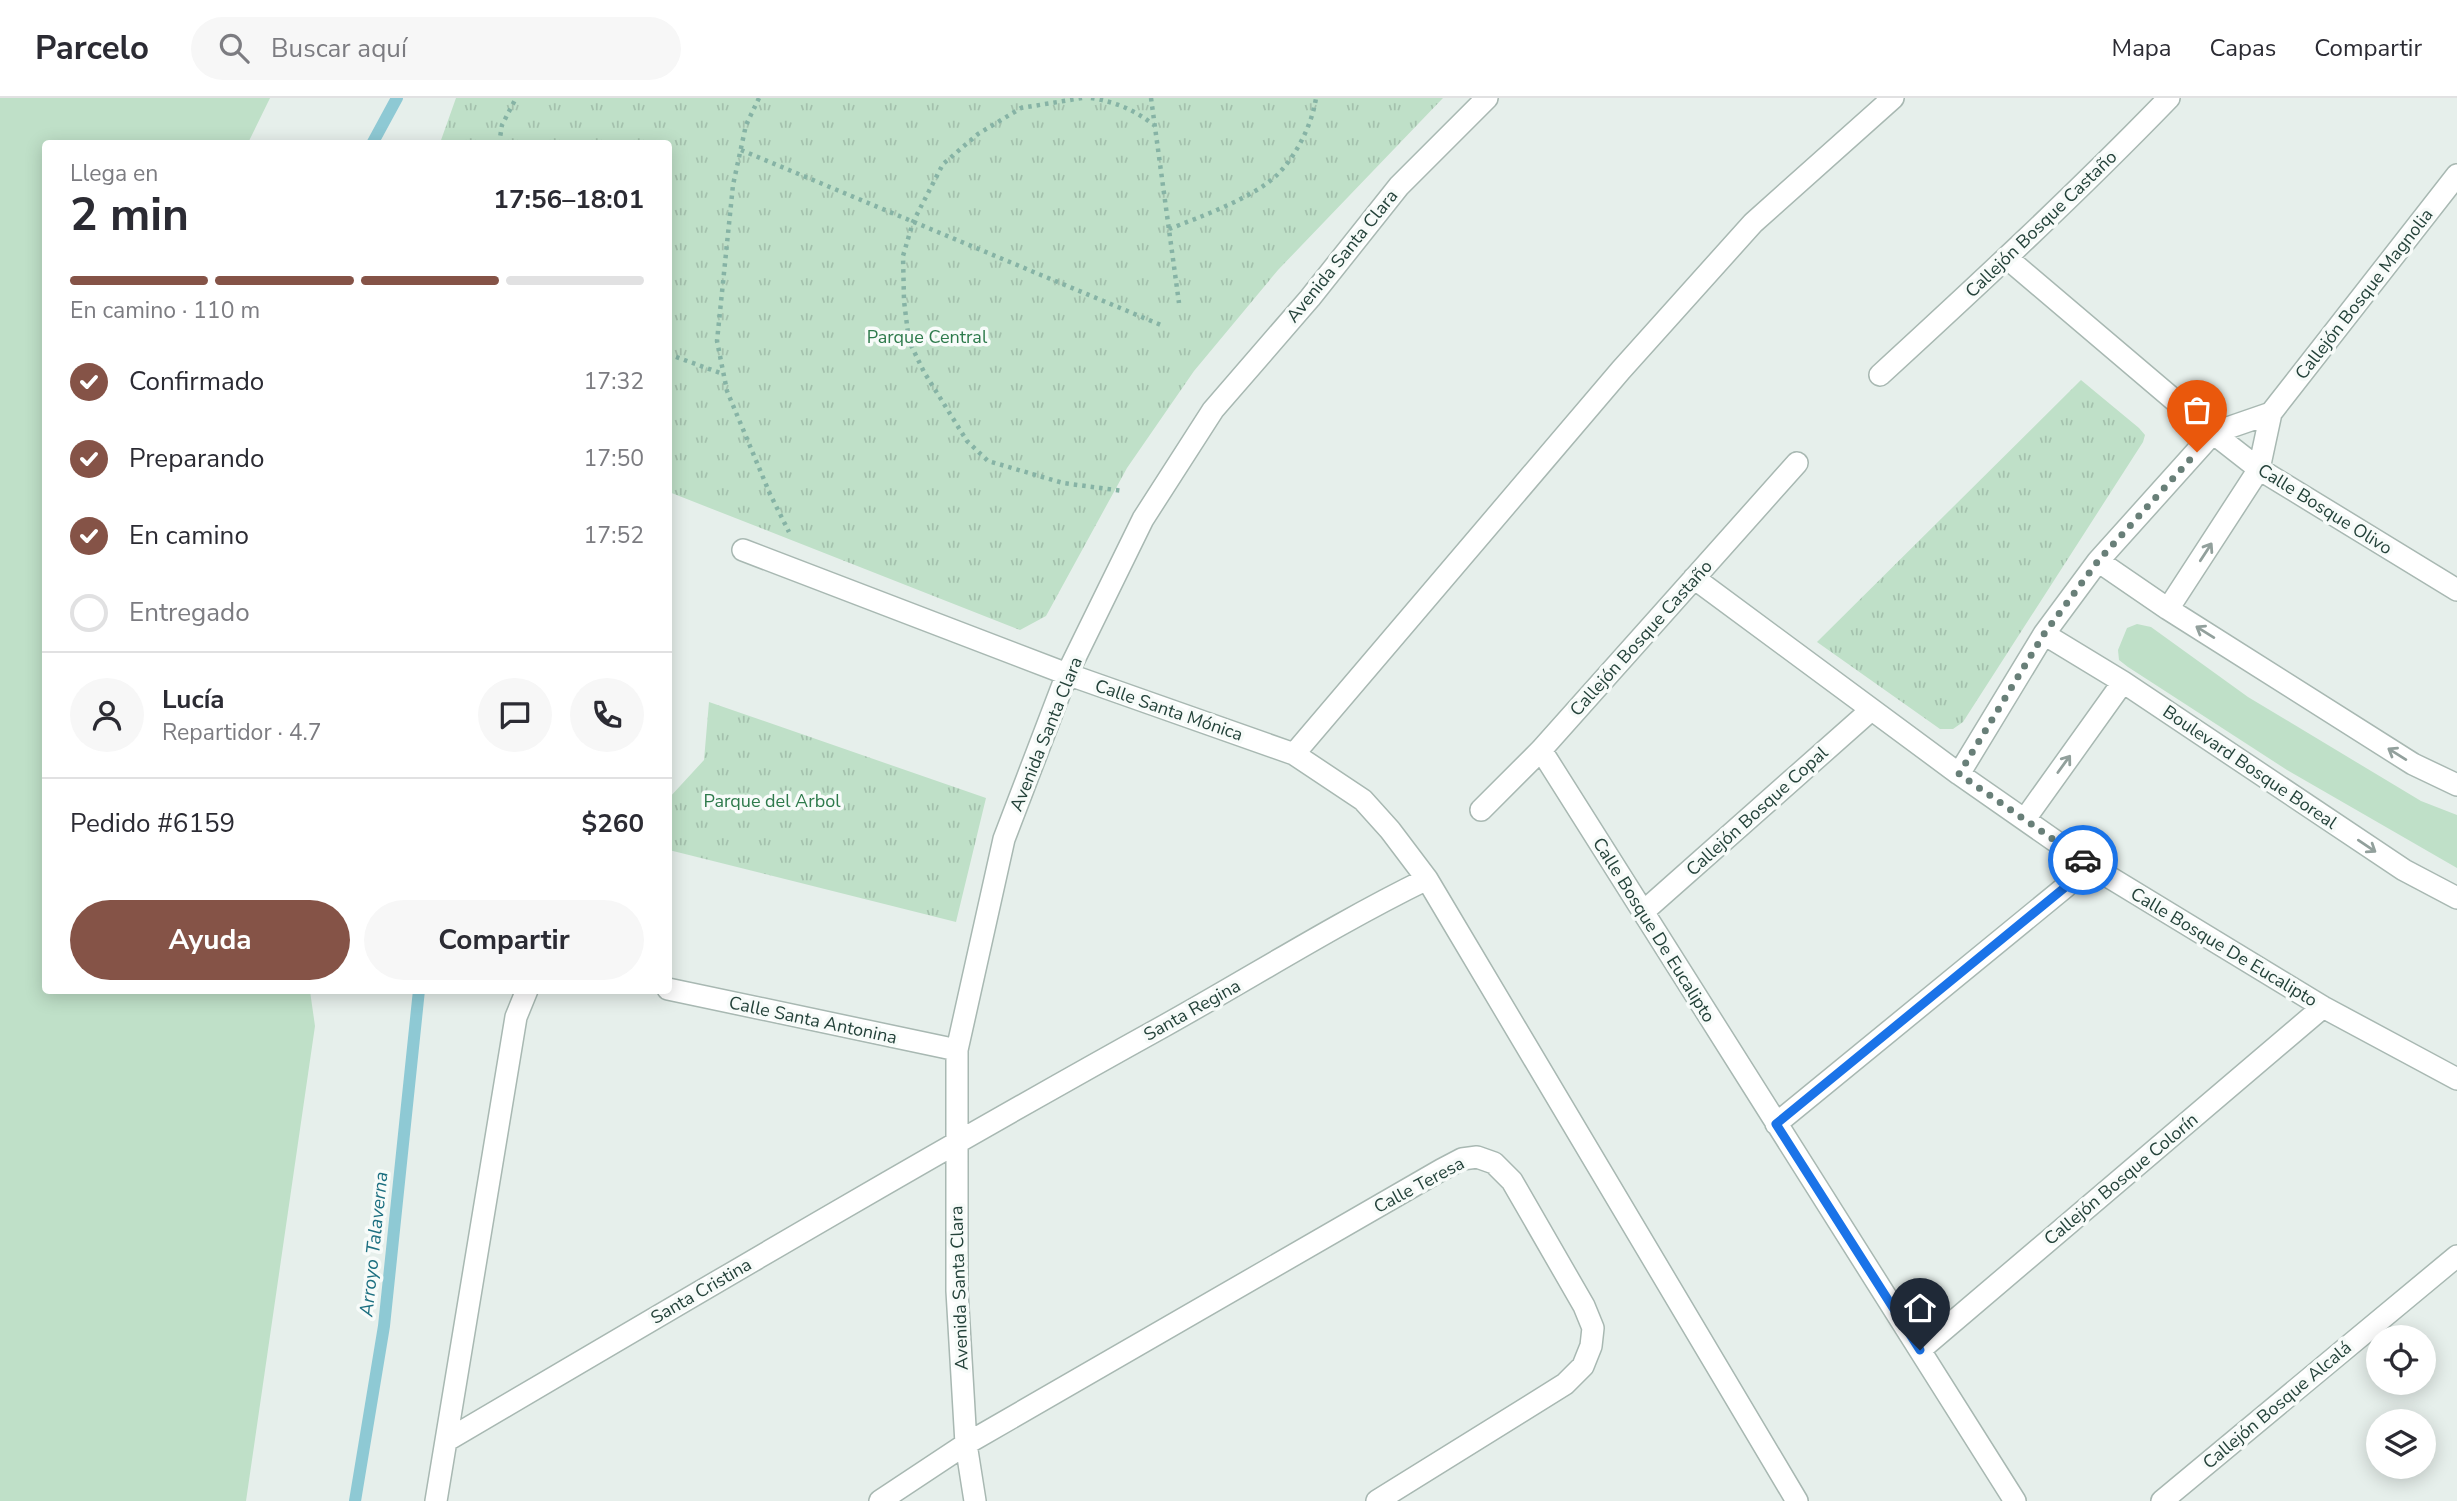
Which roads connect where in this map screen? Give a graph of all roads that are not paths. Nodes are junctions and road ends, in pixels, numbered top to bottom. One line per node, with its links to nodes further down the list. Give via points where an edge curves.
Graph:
1 (1487, 98): 17 (street, Avenida Santa Clara, via 1399,186 1213,410 1143,519)
2 (1893, 98): 21 (street, via 1744,233 1612,380)
3 (2169, 98): 5 (street, Callejón Bosque Castaño)
4 (2457, 175): 7 (street, Callejón Bosque Magnolia)
5 (2007, 258): 6 (street, Callejón Bosque Castaño); 8 (street, Calle Bosque Olivo)
6 (1880, 375)
7 (2271, 413): 8 (street); 10 (street, Callejón Bosque Magnolia)
8 (2213, 433): 10 (street, Calle Bosque Olivo); 12 (street)
9 (1797, 463): 13 (street, Callejón Bosque Castaño)
10 (2259, 469): 14 (street, Calle Bosque Olivo); 15 (street, one-way to 10)
11 (743, 550): 17 (street, Calle Santa Mónica)
12 (2098, 561): 15 (street); 16 (street)
13 (1694, 578): 19 (street, Calle Bosque De Eucalipto); 20 (street, Callejón Bosque Castaño)
14 (2454, 583)
15 (2168, 609): 23 (street, one-way to 15, via 2413,764)
16 (2044, 634): 18 (street, Boulevard Bosque Boreal); 22 (street)
17 (1067, 674): 21 (street, Calle Santa Mónica); 33 (street, Avenida Santa Clara, via 1004,839)
18 (2123, 682): 25 (street, one-way to 18); 28 (street, Boulevard Bosque Boreal, one-way to 28, via 2404,870)
19 (1871, 710): 22 (street, Calle Bosque De Eucalipto); 29 (street, Callejón Bosque Copal)
20 (1541, 750): 24 (street, Callejón Bosque Castaño); 29 (street, Calle Bosque De Eucalipto)
21 (1294, 754): 27 (street, Calle Santa Mónica, via 1363,800)
22 (1959, 774): 25 (street, Calle Bosque De Eucalipto)
23 (2457, 785)
24 (1481, 810)
25 (2025, 819): 26 (street, Calle Bosque De Eucalipto)
26 (2091, 866): 32 (street, Calle Bosque De Eucalipto); 35 (street)
27 (1427, 879): 36 (street, Santa Regina); 45 (street, Calle Santa Mónica)
28 (2457, 898)
29 (1643, 912): 35 (street, Calle Bosque De Eucalipto)
30 (672, 990): 33 (street, Calle Santa Antonina)
31 (525, 994): 39 (street, via 516,1017)
32 (2323, 1007): 34 (street, Calle Bosque De Eucalipto); 38 (street, Callejón Bosque Colorín)
33 (957, 1050): 36 (street, Avenida Santa Clara)
34 (2457, 1079)
35 (1776, 1124): 38 (street, Calle Bosque De Eucalipto)
36 (957, 1141): 39 (street, Santa Cristina); 40 (street, Avenida Santa Clara, via 957,1291)
37 (2457, 1256): 47 (street, Callejón Bosque Alcalá)
38 (1920, 1350): 46 (street, Calle Bosque De Eucalipto)
39 (446, 1441): 41 (street)
40 (965, 1444): 42 (street); 43 (street, Avenida Santa Clara); 44 (street, Calle Teresa, via 1441,1170 1478,1157 1494,1163 1512,1181 1584,1306 1593,1328 1591,1346 1583,1366 1565,1384)
41 (436, 1501)
42 (880, 1501)
43 (975, 1501)
44 (1377, 1501)
45 (1797, 1501)
46 (2015, 1501)
47 (2162, 1501)

